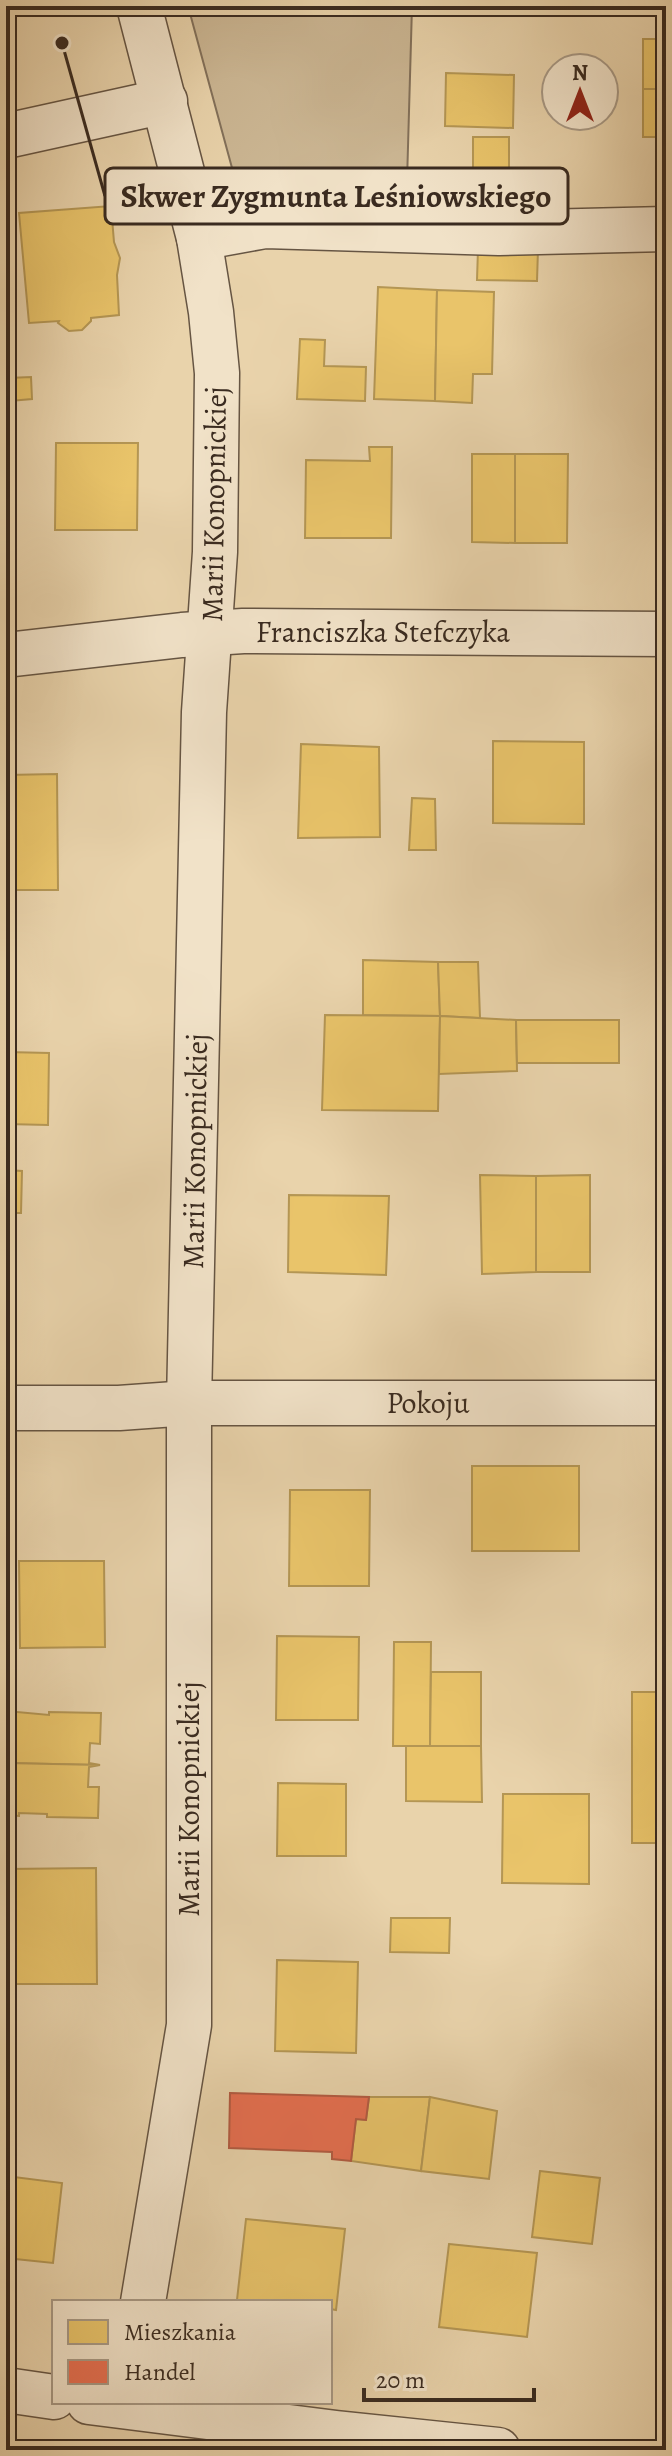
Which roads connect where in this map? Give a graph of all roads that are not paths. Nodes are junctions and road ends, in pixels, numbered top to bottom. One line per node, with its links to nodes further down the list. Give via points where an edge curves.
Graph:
1 (139, 6): 2 (street, Marii Konopnickiej)
2 (165, 101): 3 (street); 5 (street, Marii Konopnickiej)
3 (6, 136)
4 (666, 229): 5 (street, via 499,233 265,226)
5 (199, 238): 6 (street, Marii Konopnickiej, via 217,373)
6 (211, 633): 7 (street, Franciszka Stefczyka); 8 (street, Franciszka Stefczyka); 9 (street, Marii Konopnickiej, via 204,712)
7 (666, 634)
8 (6, 655)
9 (189, 1403): 10 (street, Pokoju); 11 (street, Pokoju); 12 (street, Marii Konopnickiej, via 189,2025)
10 (666, 1403)
11 (6, 1408)
12 (143, 2300)
13 (6, 2390): 14 (street)
14 (52, 2397)
15 (116, 2404): 16 (street)
16 (498, 2450)

